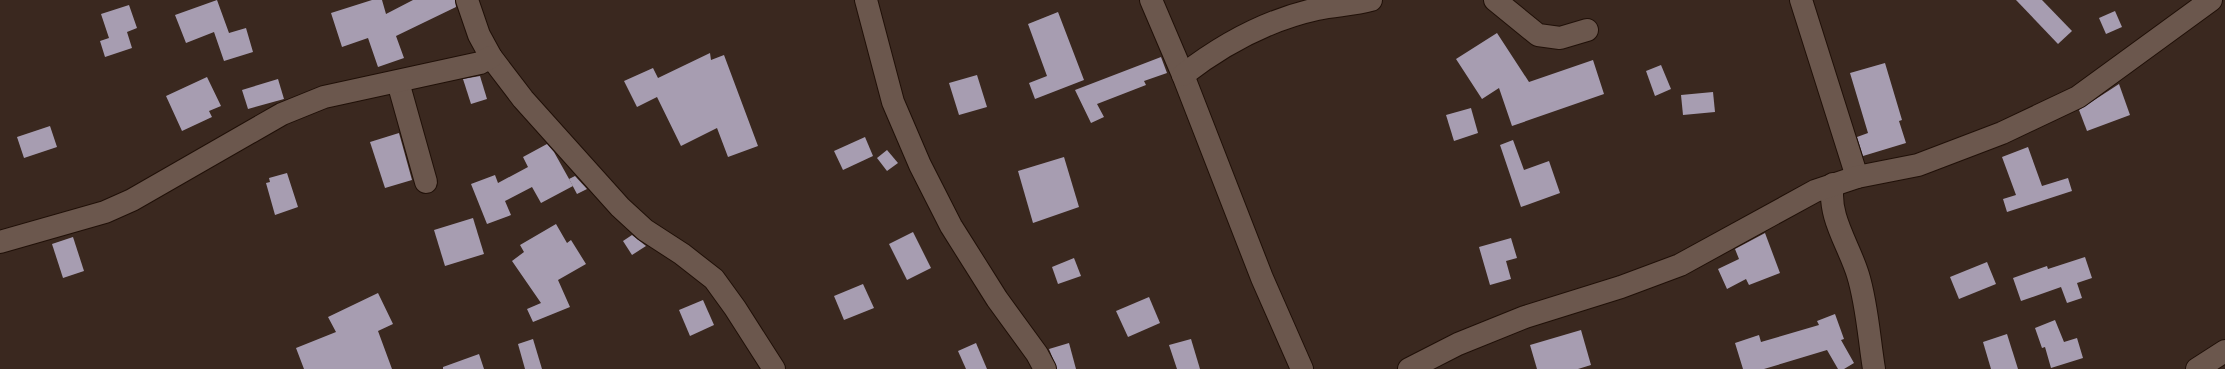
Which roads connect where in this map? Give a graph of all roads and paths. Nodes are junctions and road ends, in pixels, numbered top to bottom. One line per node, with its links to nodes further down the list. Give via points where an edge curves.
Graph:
1 (467, 0): 9 (street, via 479,35)
2 (866, 0): 18 (street, via 893,102 920,165 951,226)
3 (1151, 0): 10 (street)
4 (1372, 0): 10 (street, via 1318,9 1260,27 1212,52)
5 (1495, 0): 8 (street, via 1538,35 1560,38)
6 (1801, 0): 12 (street)
7 (2211, 0): 12 (street, via 2078,97 1950,154 1918,165)
8 (1587, 30)
9 (491, 57): 11 (street, via 480,63); 17 (street, via 523,99 620,207 645,230 714,279)
10 (1183, 75): 19 (street, via 1262,278)
11 (398, 82): 13 (street); 15 (street, via 324,97 282,114 132,200 105,212)
12 (1857, 177): 14 (street)
13 (426, 182)
14 (1833, 184): 20 (street, via 1769,215 1680,265 1621,287 1525,317 1458,344); 21 (street, via 1831,196 1834,213 1858,275)
15 (0, 242)
16 (2225, 351): 22 (street)
17 (774, 369)
18 (1045, 369)
19 (1302, 369)
20 (1409, 369)
21 (1874, 369)
22 (2197, 369)

